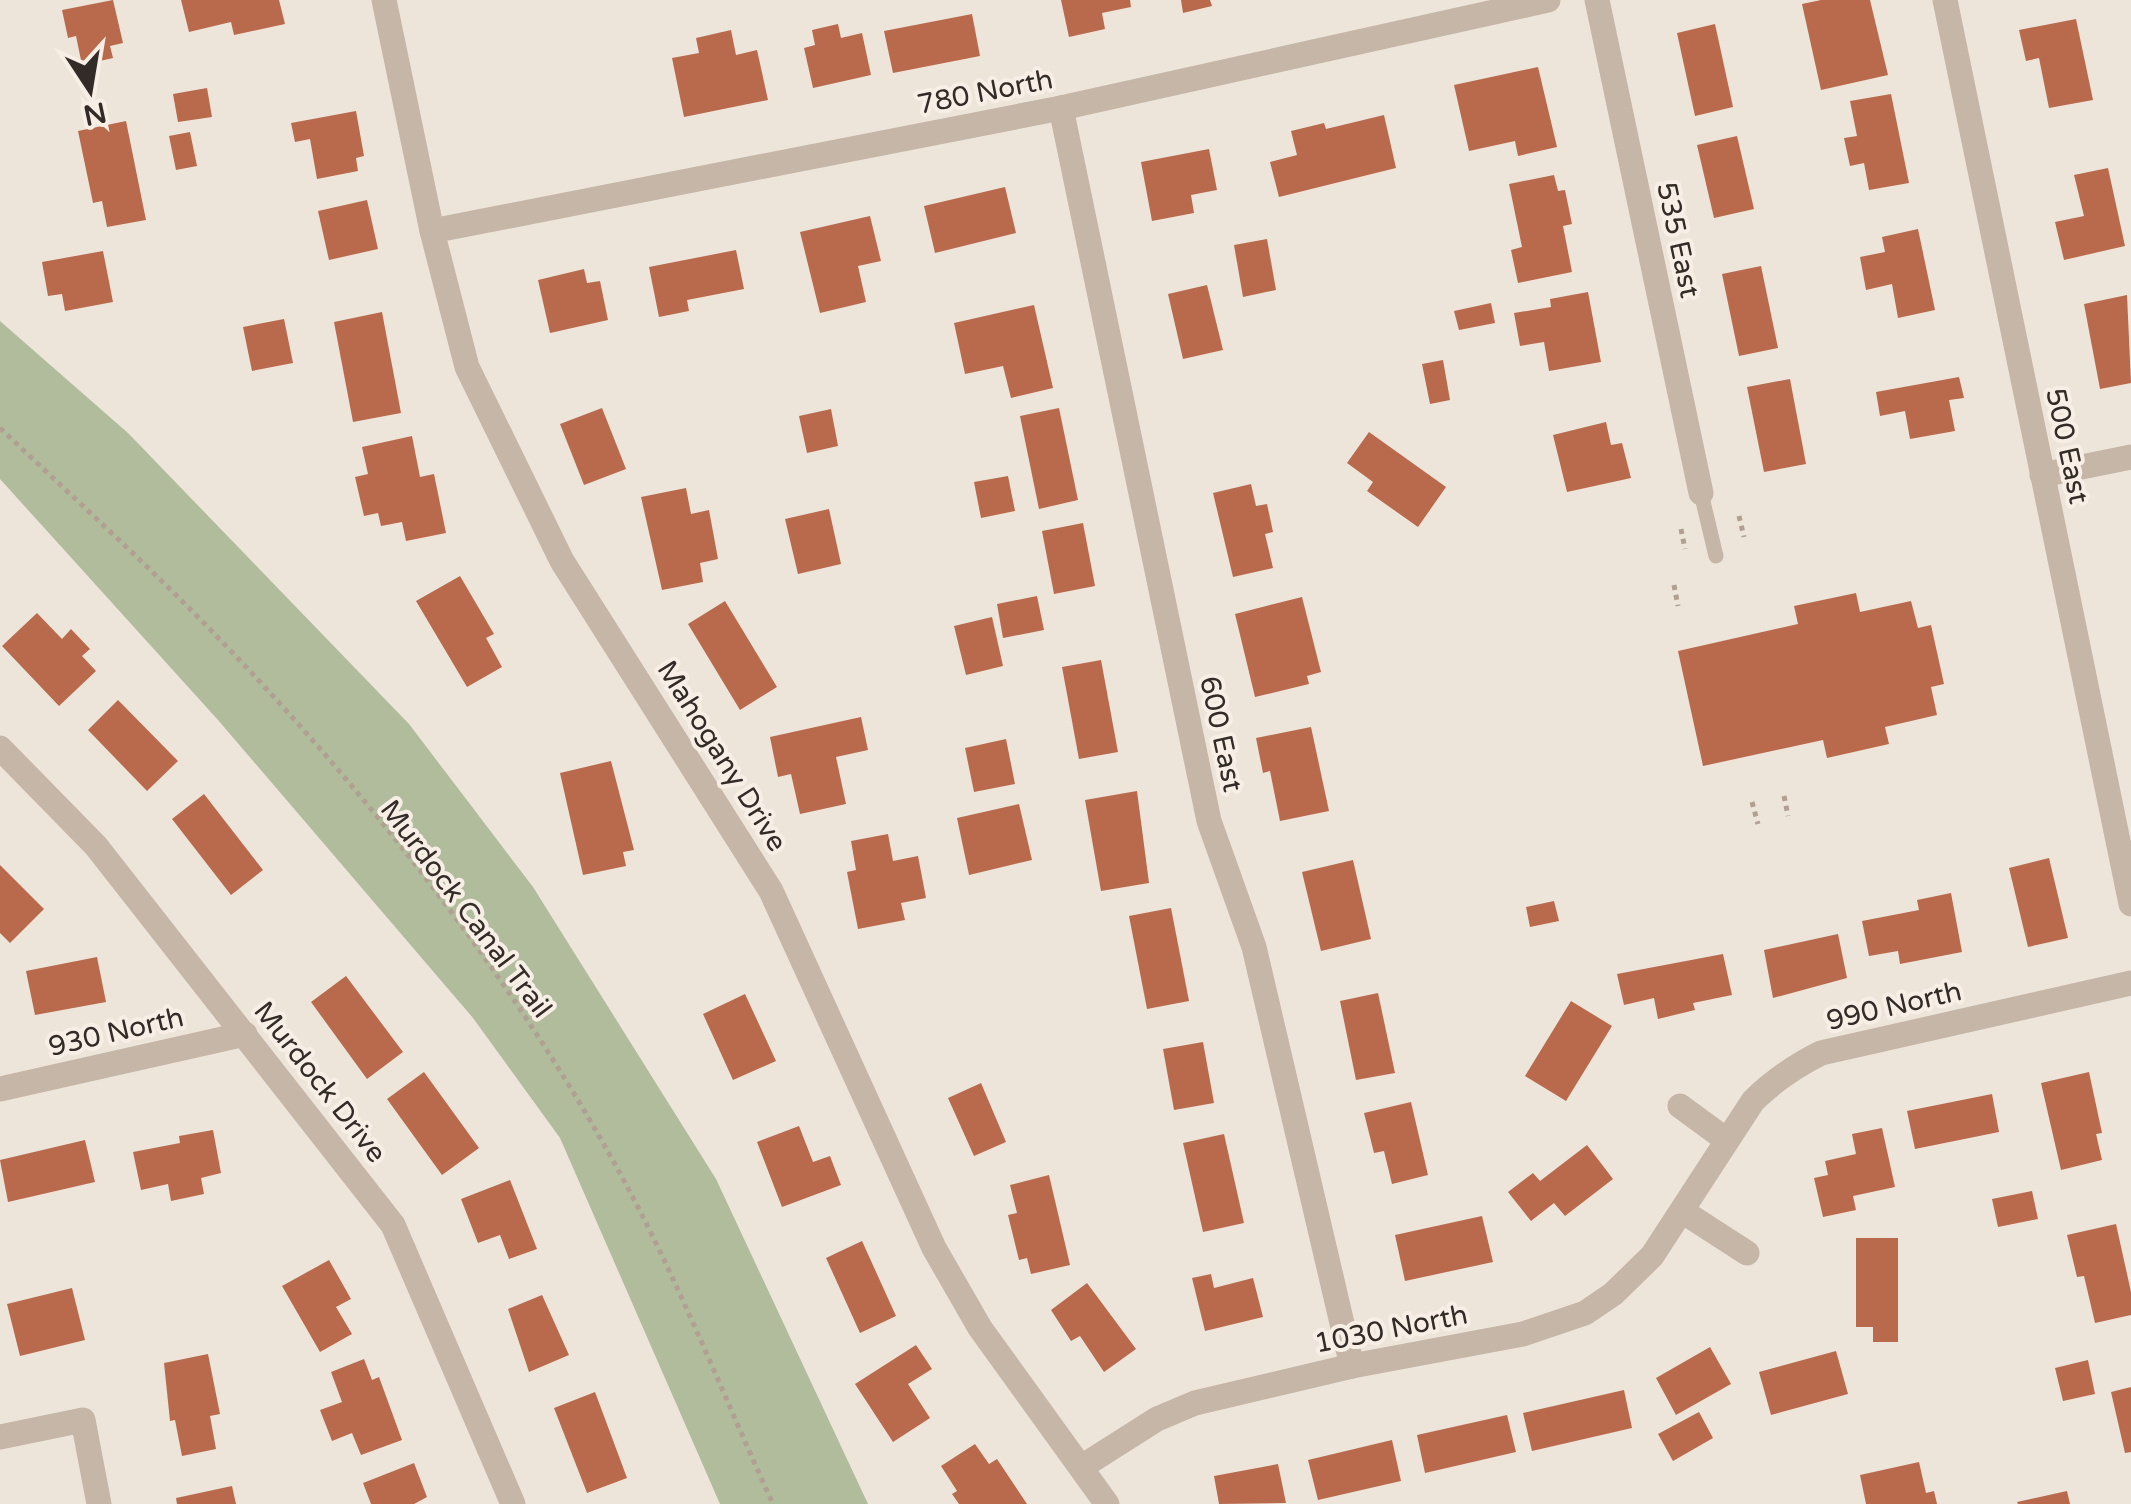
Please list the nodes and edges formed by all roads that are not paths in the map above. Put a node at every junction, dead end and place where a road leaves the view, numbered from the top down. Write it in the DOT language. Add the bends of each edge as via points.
graph roads {
  1 [pos="384,0"];
  2 [pos="1548,0"];
  3 [pos="1597,0"];
  4 [pos="1945,0"];
  5 [pos="1061,108"];
  6 [pos="432,230"];
  7 [pos="2131,458"];
  8 [pos="2042,474"];
  9 [pos="1701,493"];
  10 [pos="1716,556"];
  11 [pos="0,748"];
  12 [pos="2131,904"];
  13 [pos="2131,983"];
  14 [pos="245,1034"];
  15 [pos="0,1090"];
  16 [pos="1680,1106"];
  17 [pos="1725,1139"];
  18 [pos="1682,1211"];
  19 [pos="1748,1254"];
  20 [pos="1352,1366"];
  21 [pos="0,1437"];
  22 [pos="1083,1466"];
  23 [pos="99,1504"];
  24 [pos="513,1504"];
  25 [pos="1108,1504"];
  1 -- 6 [label="street, Mahogany Drive"];
  2 -- 5 [label="street, 780 North"];
  3 -- 9 [label="street, 535 East"];
  4 -- 8 [label="street, 500 East"];
  5 -- 6 [label="street, 780 North"];
  5 -- 20 [label="street, 600 East" via="1209,820 1254,947"];
  6 -- 22 [label="street, Mahogany Drive" via="467,367 562,561 771,891 934,1248 980,1328"];
  7 -- 8 [label="street"];
  8 -- 12 [label="street, 500 East"];
  9 -- 10 [label="lane"];
  11 -- 14 [label="street, Murdock Drive" via="96,846"];
  13 -- 17 [label="street, 990 North" via="1821,1053 1774,1080"];
  14 -- 15 [label="street, 930 North"];
  14 -- 24 [label="street, Murdock Drive" via="394,1226"];
  16 -- 17 [label="street"];
  17 -- 18 [label="street, 990 North"];
  18 -- 19 [label="street"];
  18 -- 20 [label="street, 1030 North" via="1637,1274 1585,1314 1523,1334"];
  20 -- 22 [label="street, 1030 North" via="1196,1402 1157,1418"];
  21 -- 23 [label="street" via="83,1420"];
  22 -- 25 [label="street, Mahogany Drive"];
}
